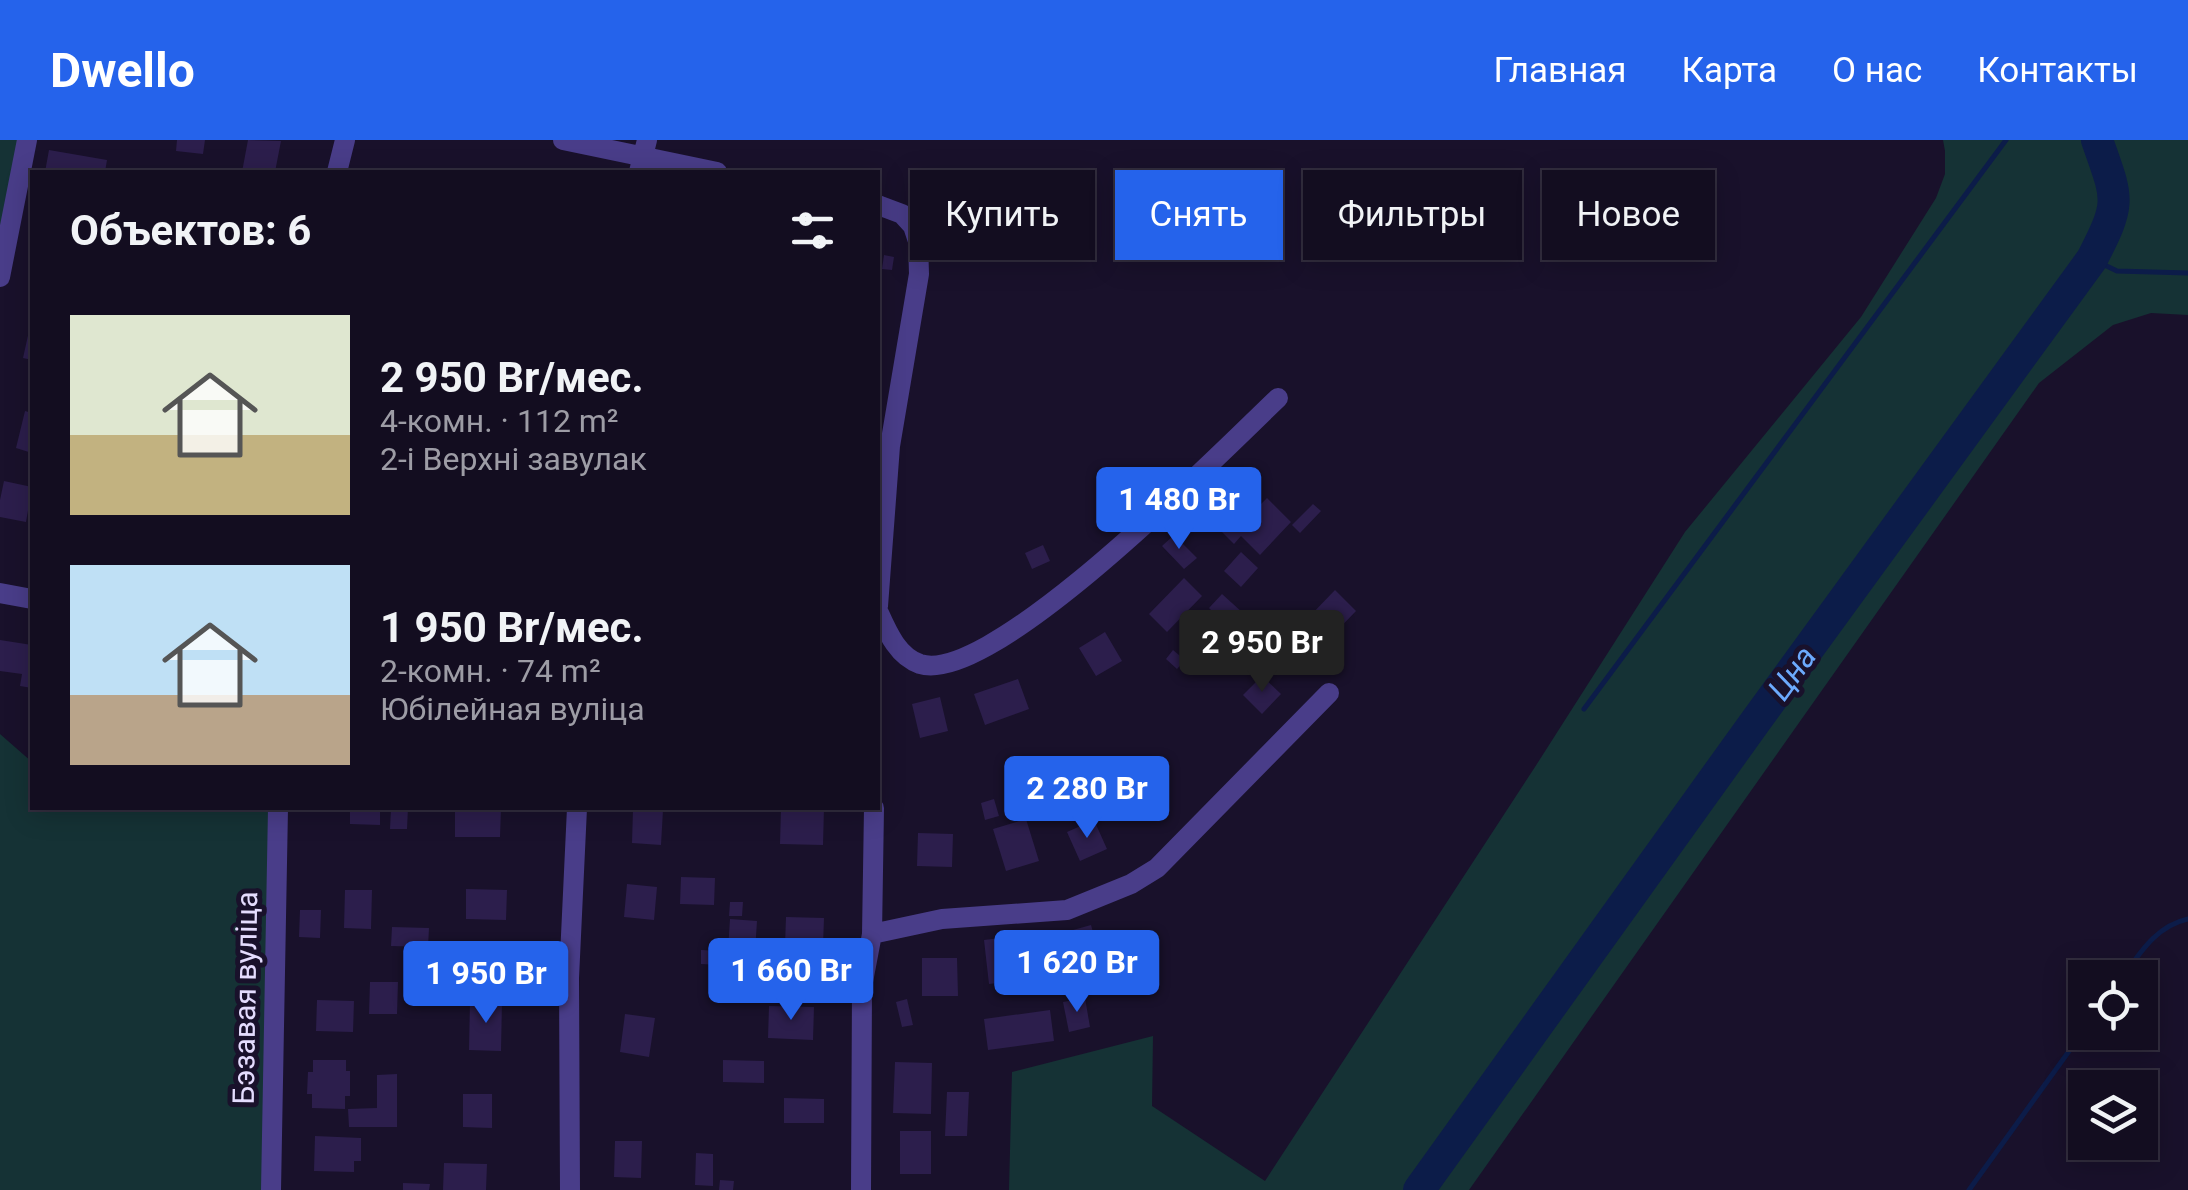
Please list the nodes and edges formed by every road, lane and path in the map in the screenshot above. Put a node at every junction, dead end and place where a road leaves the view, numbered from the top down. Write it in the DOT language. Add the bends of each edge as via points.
graph roads {
  1 [pos="27,140"];
  2 [pos="345,140"];
  3 [pos="563,140"];
  4 [pos="643,157"];
  5 [pos="338,170"];
  6 [pos="707,170"];
  7 [pos="880,206"];
  8 [pos="0,277"];
  9 [pos="1278,398"];
  10 [pos="880,582"];
  11 [pos="0,593"];
  12 [pos="30,600"];
  13 [pos="880,614"];
  14 [pos="1328,693"];
  15 [pos="278,810"];
  16 [pos="578,810"];
  17 [pos="874,810"];
  18 [pos="872,934"];
  19 [pos="272,1190"];
  20 [pos="570,1190"];
  21 [pos="861,1190"];
  1 -- 8 [label="street"];
  2 -- 5 [label="street"];
  3 -- 4 [label="street"];
  4 -- 6 [label="street"];
  7 -- 10 [label="street" via="913,226 919,274 890,446"];
  9 -- 13 [label="street" via="1116,552 973,654 920,664 891,639"];
  11 -- 12 [label="street"];
  14 -- 18 [label="street" via="1157,868 1132,884 1067,910 942,919"];
  15 -- 19 [label="street, Бэзавая вуліца"];
  16 -- 20 [label="street" via="569,978"];
  17 -- 18 [label="street"];
  18 -- 21 [label="street" via="862,987"];
}
